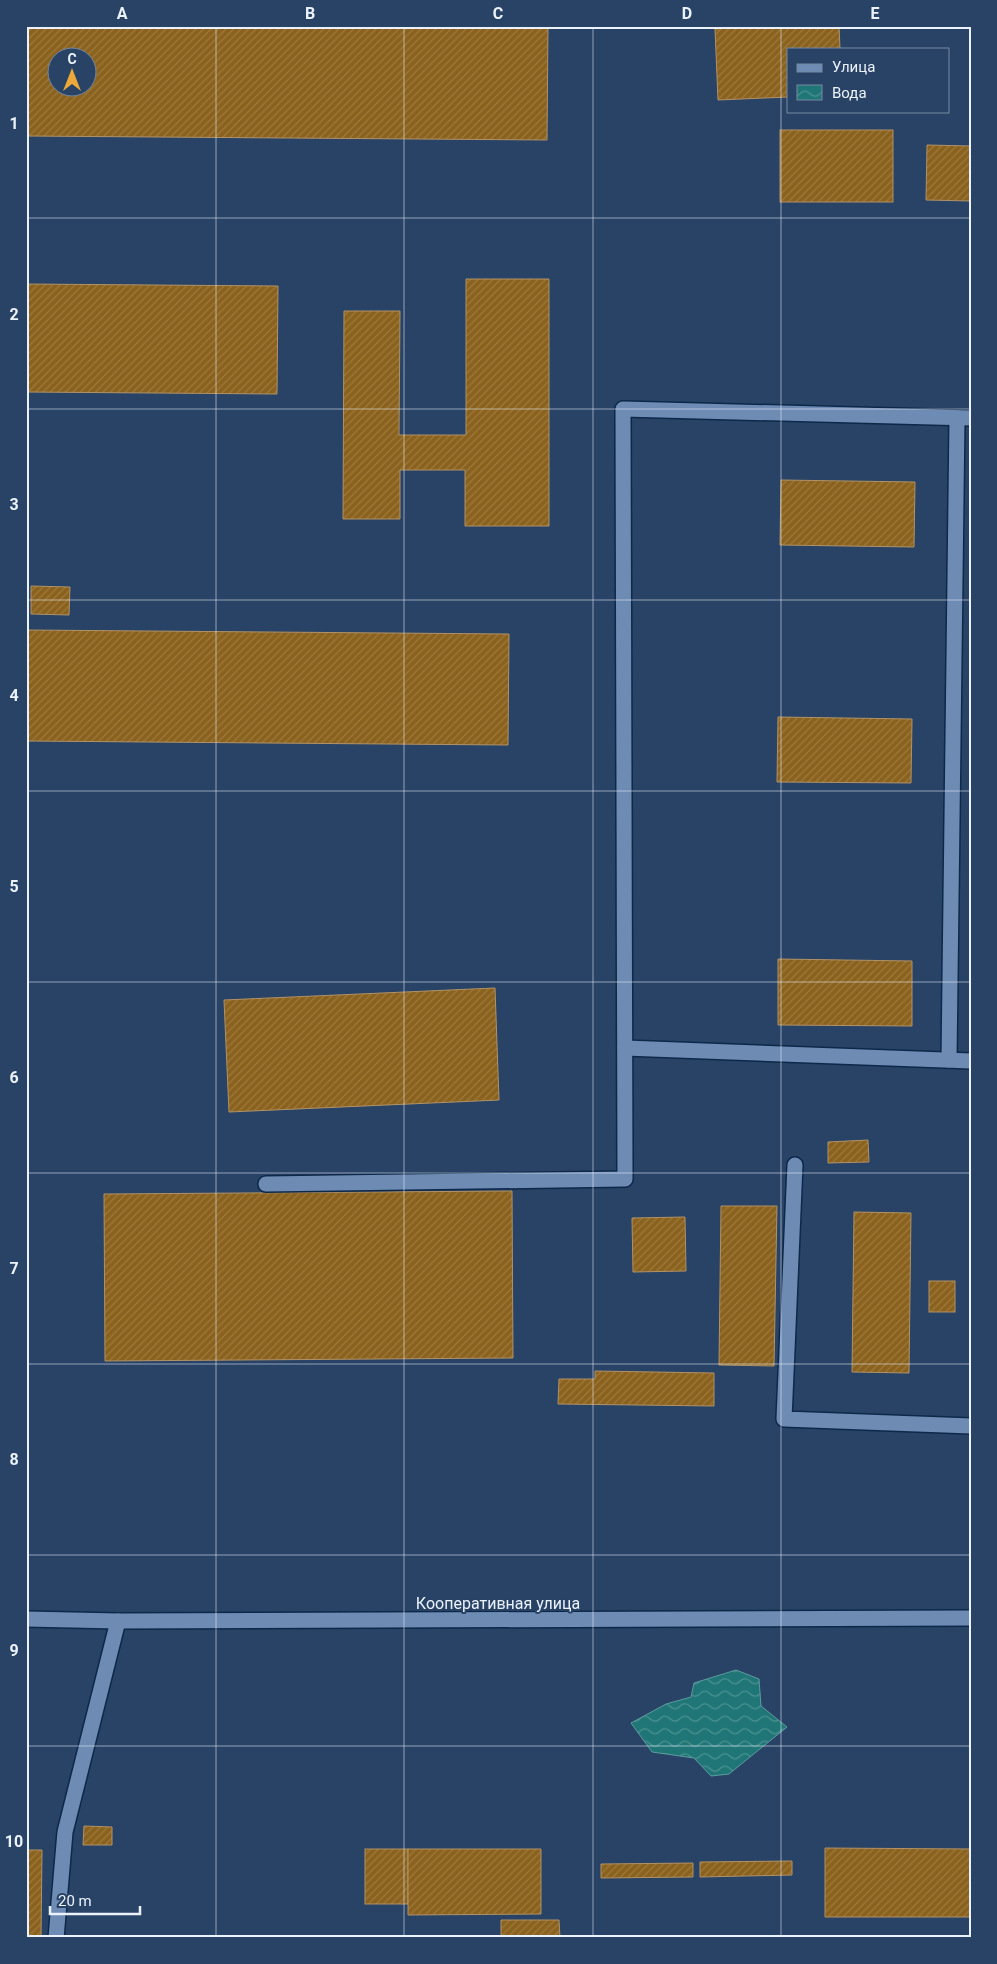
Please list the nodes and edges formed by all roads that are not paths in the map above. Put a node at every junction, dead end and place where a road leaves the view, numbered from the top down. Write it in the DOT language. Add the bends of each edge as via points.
graph roads {
  1 [pos="964,418"];
  2 [pos="625,1048"];
  3 [pos="949,1060"];
  4 [pos="971,1061"];
  5 [pos="795,1165"];
  6 [pos="266,1184"];
  7 [pos="971,1426"];
  8 [pos="971,1618"];
  9 [pos="26,1619"];
  10 [pos="118,1622"];
  11 [pos="56,1938"];
  1 -- 2 [label="street" via="623,410"];
  1 -- 3 [label="street"];
  2 -- 3 [label="street"];
  2 -- 6 [label="street" via="625,1179"];
  3 -- 4 [label="street"];
  5 -- 7 [label="street" via="784,1420"];
  8 -- 10 [label="street, Кооперативная улица"];
  9 -- 10 [label="street, Кооперативная улица"];
  10 -- 11 [label="street" via="65,1832"];
}
